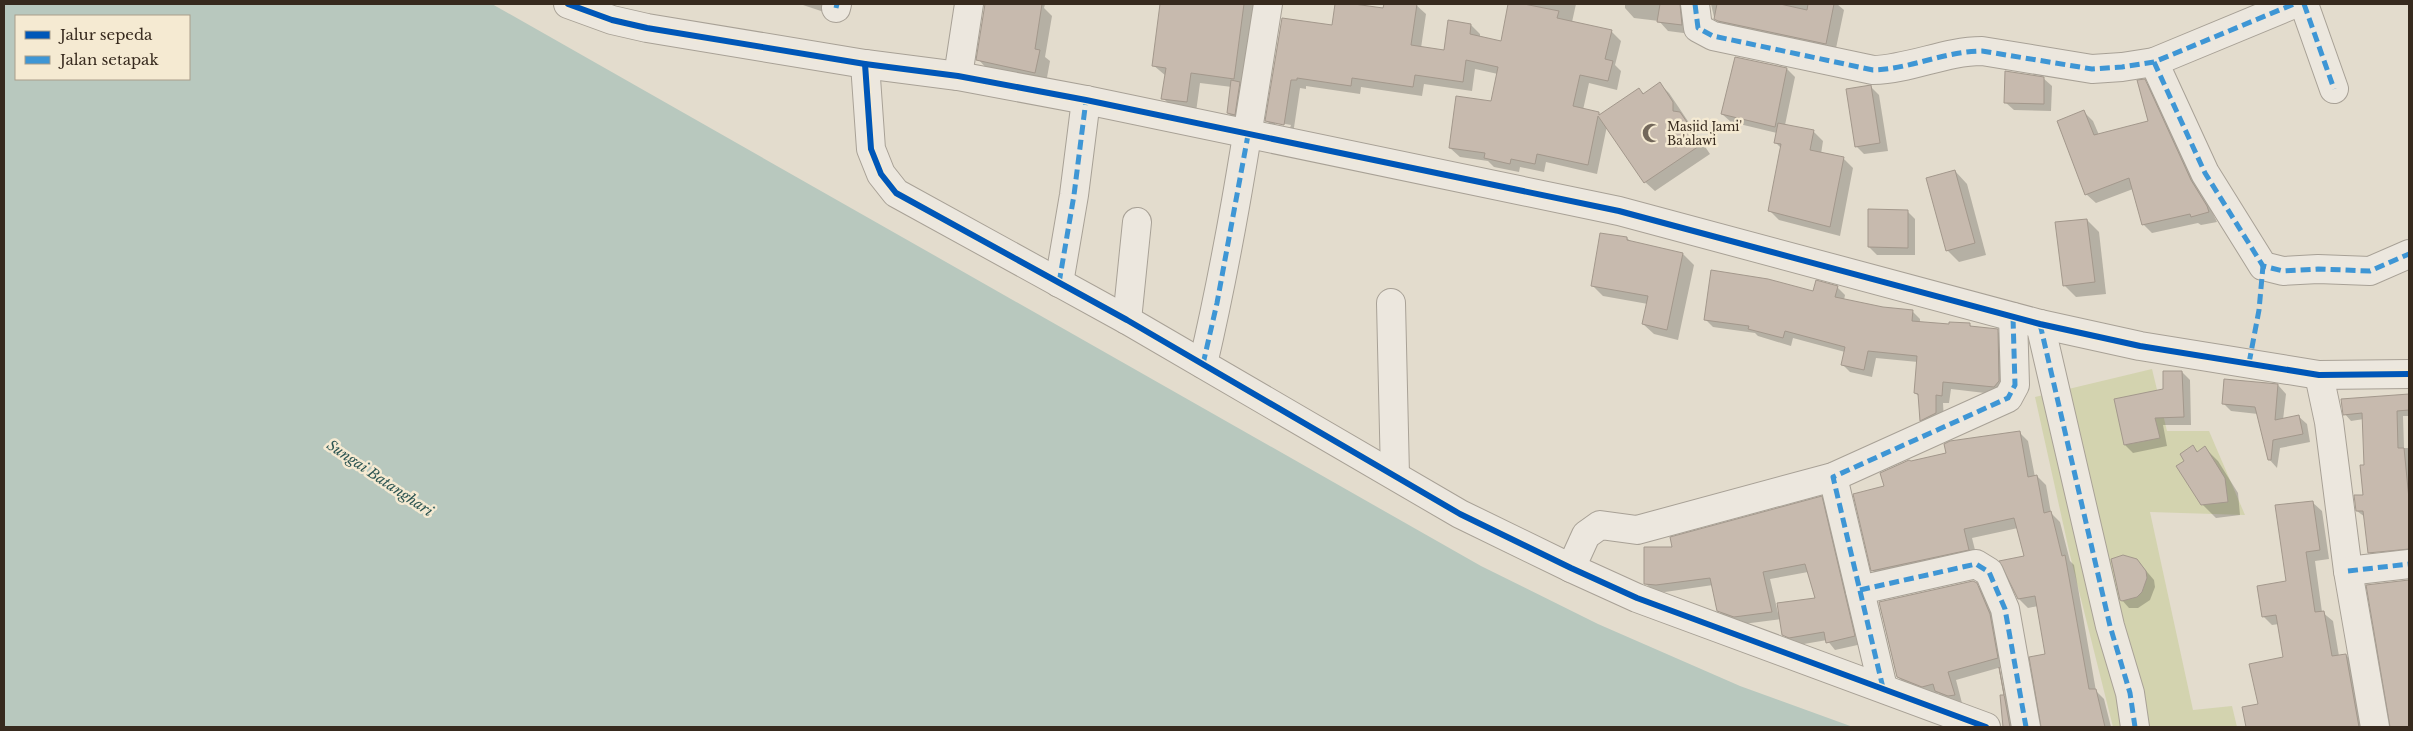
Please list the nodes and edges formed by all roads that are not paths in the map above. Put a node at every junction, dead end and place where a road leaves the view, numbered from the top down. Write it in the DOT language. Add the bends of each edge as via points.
graph roads {
  1 [pos="568,4"];
  2 [pos="969,4"];
  3 [pos="1268,4"];
  4 [pos="1695,4"];
  5 [pos="2294,4"];
  6 [pos="2304,4"];
  7 [pos="2154,62"];
  8 [pos="865,64"];
  9 [pos="958,76"];
  10 [pos="2334,89"];
  11 [pos="1086,100"];
  12 [pos="1248,135"];
  13 [pos="1137,222"];
  14 [pos="2409,254"];
  15 [pos="1059,283"];
  16 [pos="1391,303"];
  17 [pos="2014,317"];
  18 [pos="1127,320"];
  19 [pos="2040,324"];
  20 [pos="1203,364"];
  21 [pos="2409,374"];
  22 [pos="2319,375"];
  23 [pos="1395,475"];
  24 [pos="1833,478"];
  25 [pos="2409,564"];
  26 [pos="1571,568"];
  27 [pos="2348,571"];
  28 [pos="1860,590"];
  29 [pos="1883,688"];
  30 [pos="1986,727"];
  31 [pos="2026,727"];
  32 [pos="2135,727"];
  33 [pos="2375,727"];
  1 -- 8 [label="street" via="612,20 647,28"];
  2 -- 9 [label="street"];
  3 -- 12 [label="street"];
  4 -- 7 [label="street" via="1698,28 1713,36 1873,70 1892,69 1968,51 2092,69"];
  5 -- 7 [label="street"];
  6 -- 10 [label="street"];
  7 -- 14 [label="street" via="2205,173 2263,266 2283,271 2318,268 2370,271"];
  8 -- 9 [label="street"];
  8 -- 15 [label="street" via="871,149 881,174 896,193"];
  9 -- 11 [label="street"];
  11 -- 12 [label="street"];
  11 -- 15 [label="street"];
  12 -- 17 [label="street" via="1618,211"];
  12 -- 20 [label="street"];
  13 -- 18 [label="street"];
  15 -- 18 [label="street"];
  16 -- 23 [label="street"];
  17 -- 19 [label="street"];
  17 -- 24 [label="street" via="2015,385 2008,398"];
  18 -- 20 [label="street"];
  19 -- 22 [label="street" via="2140,346"];
  19 -- 32 [label="street" via="2110,626 2130,693"];
  20 -- 23 [label="street"];
  21 -- 22 [label="street"];
  22 -- 27 [label="street" via="2329,422"];
  23 -- 26 [label="street" via="1460,514"];
  24 -- 26 [label="street" via="1637,530 1600,525 1586,535"];
  24 -- 28 [label="street"];
  25 -- 27 [label="street"];
  26 -- 29 [label="street" via="1637,598"];
  27 -- 33 [label="street"];
  28 -- 29 [label="street"];
  28 -- 31 [label="street" via="1976,564 1989,572 2005,609"];
  29 -- 30 [label="street"];
}
